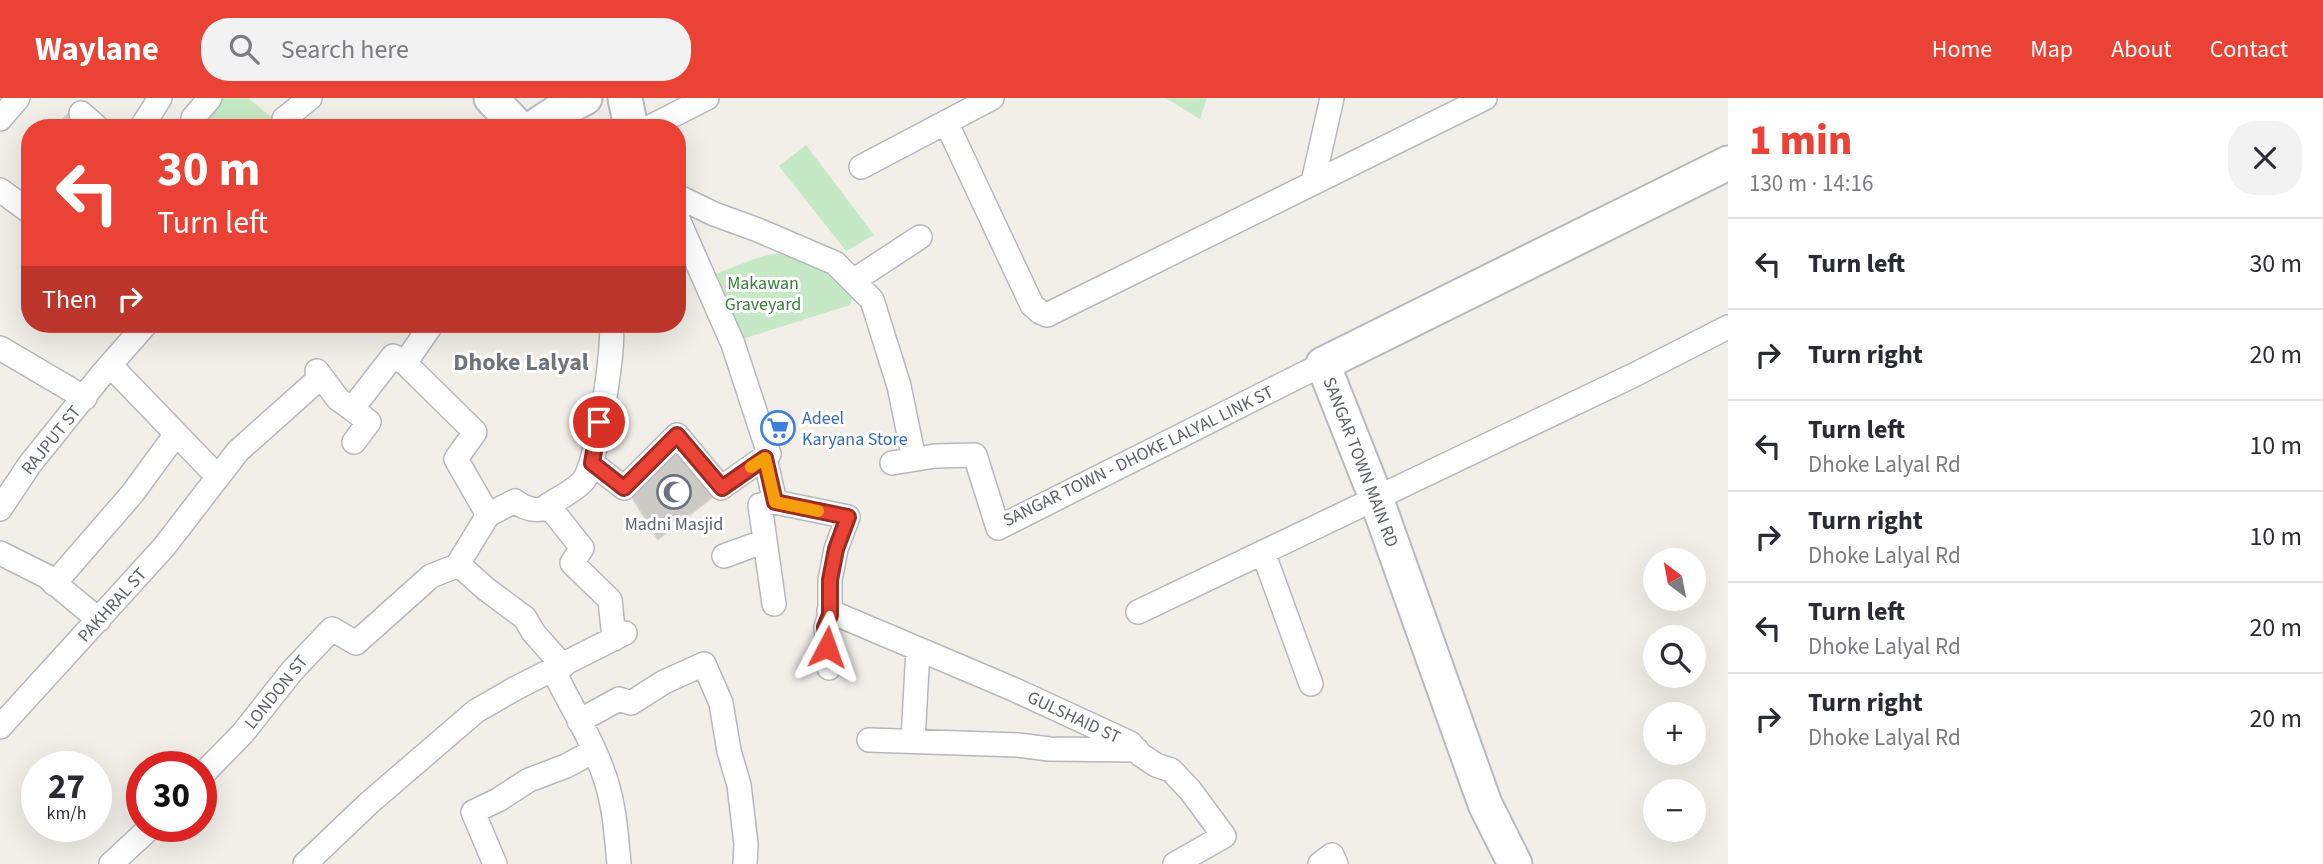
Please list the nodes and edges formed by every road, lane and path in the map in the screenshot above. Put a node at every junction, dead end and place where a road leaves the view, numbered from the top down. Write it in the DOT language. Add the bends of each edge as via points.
graph roads {
  1 [pos="18,98"];
  2 [pos="160,98"];
  3 [pos="209,98"];
  4 [pos="310,98"];
  5 [pos="491,98"];
  6 [pos="585,98"];
  7 [pos="625,98"];
  8 [pos="707,98"];
  9 [pos="992,98"];
  10 [pos="1332,98"];
  11 [pos="1485,98"];
  12 [pos="282,115"];
  13 [pos="0,119"];
  14 [pos="147,119"];
  15 [pos="192,119"];
  16 [pos="511,119"];
  17 [pos="546,119"];
  18 [pos="629,119"];
  19 [pos="666,119"];
  20 [pos="946,122"];
  21 [pos="1728,163"];
  22 [pos="861,167"];
  23 [pos="1314,182"];
  24 [pos="0,190"];
  25 [pos="686,200"];
  26 [pos="21,205"];
  27 [pos="920,237"];
  28 [pos="686,238"];
  29 [pos="853,281"];
  30 [pos="1728,327"];
  31 [pos="138,333"];
  32 [pos="426,333"];
  33 [pos="613,333"];
  34 [pos="0,348"];
  35 [pos="405,363"];
  36 [pos="1323,364"];
  37 [pos="107,369"];
  38 [pos="85,398"];
  39 [pos="352,409"];
  40 [pos="176,434"];
  41 [pos="354,442"];
  42 [pos="765,458"];
  43 [pos="592,463"];
  44 [pos="217,476"];
  45 [pos="4,495"];
  46 [pos="1376,498"];
  47 [pos="775,502"];
  48 [pos="550,508"];
  49 [pos="488,515"];
  50 [pos="765,541"];
  51 [pos="1263,552"];
  52 [pos="0,553"];
  53 [pos="724,556"];
  54 [pos="459,565"];
  55 [pos="54,584"];
  56 [pos="774,604"];
  57 [pos="829,611"];
  58 [pos="1138,612"];
  59 [pos="99,620"];
  60 [pos="918,649"];
  61 [pos="563,666"];
  62 [pos="829,668"];
  63 [pos="1311,684"];
  64 [pos="579,721"];
  65 [pos="0,727"];
  66 [pos="869,740"];
  67 [pos="913,740"];
  68 [pos="1137,750"];
  69 [pos="594,751"];
  70 [pos="217,760"];
  71 [pos="135,842"];
  72 [pos="111,864"];
  73 [pos="305,864"];
  74 [pos="495,864"];
  75 [pos="619,864"];
  76 [pos="745,864"];
  77 [pos="1175,864"];
  78 [pos="1320,864"];
  79 [pos="1336,864"];
  80 [pos="1514,864"];
  1 -- 13 [label="street"];
  2 -- 14 [label="street"];
  3 -- 15 [label="street"];
  4 -- 12 [label="street"];
  5 -- 16 [label="street"];
  6 -- 17 [label="street"];
  7 -- 18 [label="street"];
  8 -- 19 [label="street"];
  9 -- 20 [label="street"];
  10 -- 23 [label="street"];
  11 -- 23 [label="street"];
  20 -- 22 [label="street"];
  20 -- 23 [label="street" via="1032,305 1047,315"];
  21 -- 36 [label="street, SANGAR TOWN MAIN RD"];
  24 -- 26 [label="street"];
  25 -- 29 [label="street" via="835,263"];
  27 -- 29 [label="street"];
  28 -- 42 [label="street" via="737,357 769,454"];
  29 -- 36 [label="street, SANGAR TOWN - DHOKE LALYAL LINK ST" via="872,300 899,386 903,461 975,455 998,527"];
  30 -- 46 [label="street"];
  31 -- 37 [label="street, RAJPUT ST"];
  32 -- 35 [label="street"];
  33 -- 43 [label="street"];
  34 -- 38 [label="street"];
  35 -- 39 [label="street" via="393,355"];
  35 -- 49 [label="street" via="475,432 456,459"];
  36 -- 46 [label="street, SANGAR TOWN MAIN RD"];
  37 -- 38 [label="street, RAJPUT ST"];
  37 -- 40 [label="street"];
  38 -- 45 [label="street, RAJPUT ST"];
  39 -- 41 [label="street" via="369,422"];
  39 -- 44 [label="street, PAKHRAL ST" via="319,374"];
  40 -- 44 [label="street"];
  40 -- 55 [label="street" via="132,494"];
  42 -- 43 [label="street" via="722,488 677,435 624,488"];
  42 -- 47 [label="street"];
  43 -- 48 [label="street" via="583,481 548,505"];
  44 -- 59 [label="street, PAKHRAL ST" via="194,510"];
  46 -- 51 [label="street"];
  46 -- 80 [label="street, SANGAR TOWN MAIN RD" via="1485,804"];
  47 -- 50 [label="street" via="760,505"];
  47 -- 57 [label="street" via="848,517 836,549"];
  48 -- 49 [label="street" via="524,509 515,501"];
  48 -- 61 [label="street" via="582,548 572,563 610,600 620,636"];
  49 -- 54 [label="street"];
  50 -- 53 [label="street"];
  50 -- 56 [label="street"];
  51 -- 58 [label="street"];
  51 -- 63 [label="street"];
  52 -- 55 [label="street"];
  54 -- 61 [label="street" via="525,618"];
  54 -- 70 [label="street, LONDON ST" via="431,576 356,643 332,629"];
  55 -- 59 [label="street"];
  57 -- 60 [label="street, GULSHAID ST"];
  57 -- 62 [label="street" via="825,627"];
  59 -- 65 [label="street, PAKHRAL ST"];
  60 -- 67 [label="street"];
  60 -- 68 [label="street, GULSHAID ST"];
  61 -- 64 [label="street" via="554,672"];
  61 -- 73 [label="street" via="476,711"];
  64 -- 69 [label="street"];
  64 -- 76 [label="street" via="619,699 631,702 704,664 721,704 740,785"];
  66 -- 67 [label="street"];
  67 -- 68 [label="street"];
  68 -- 77 [label="street, GULSHAID ST" via="1171,770 1224,836"];
  69 -- 74 [label="street" via="473,812"];
  69 -- 75 [label="street" via="612,804"];
  71 -- 72 [label="street"];
  78 -- 79 [label="street" via="1332,855"];
}
